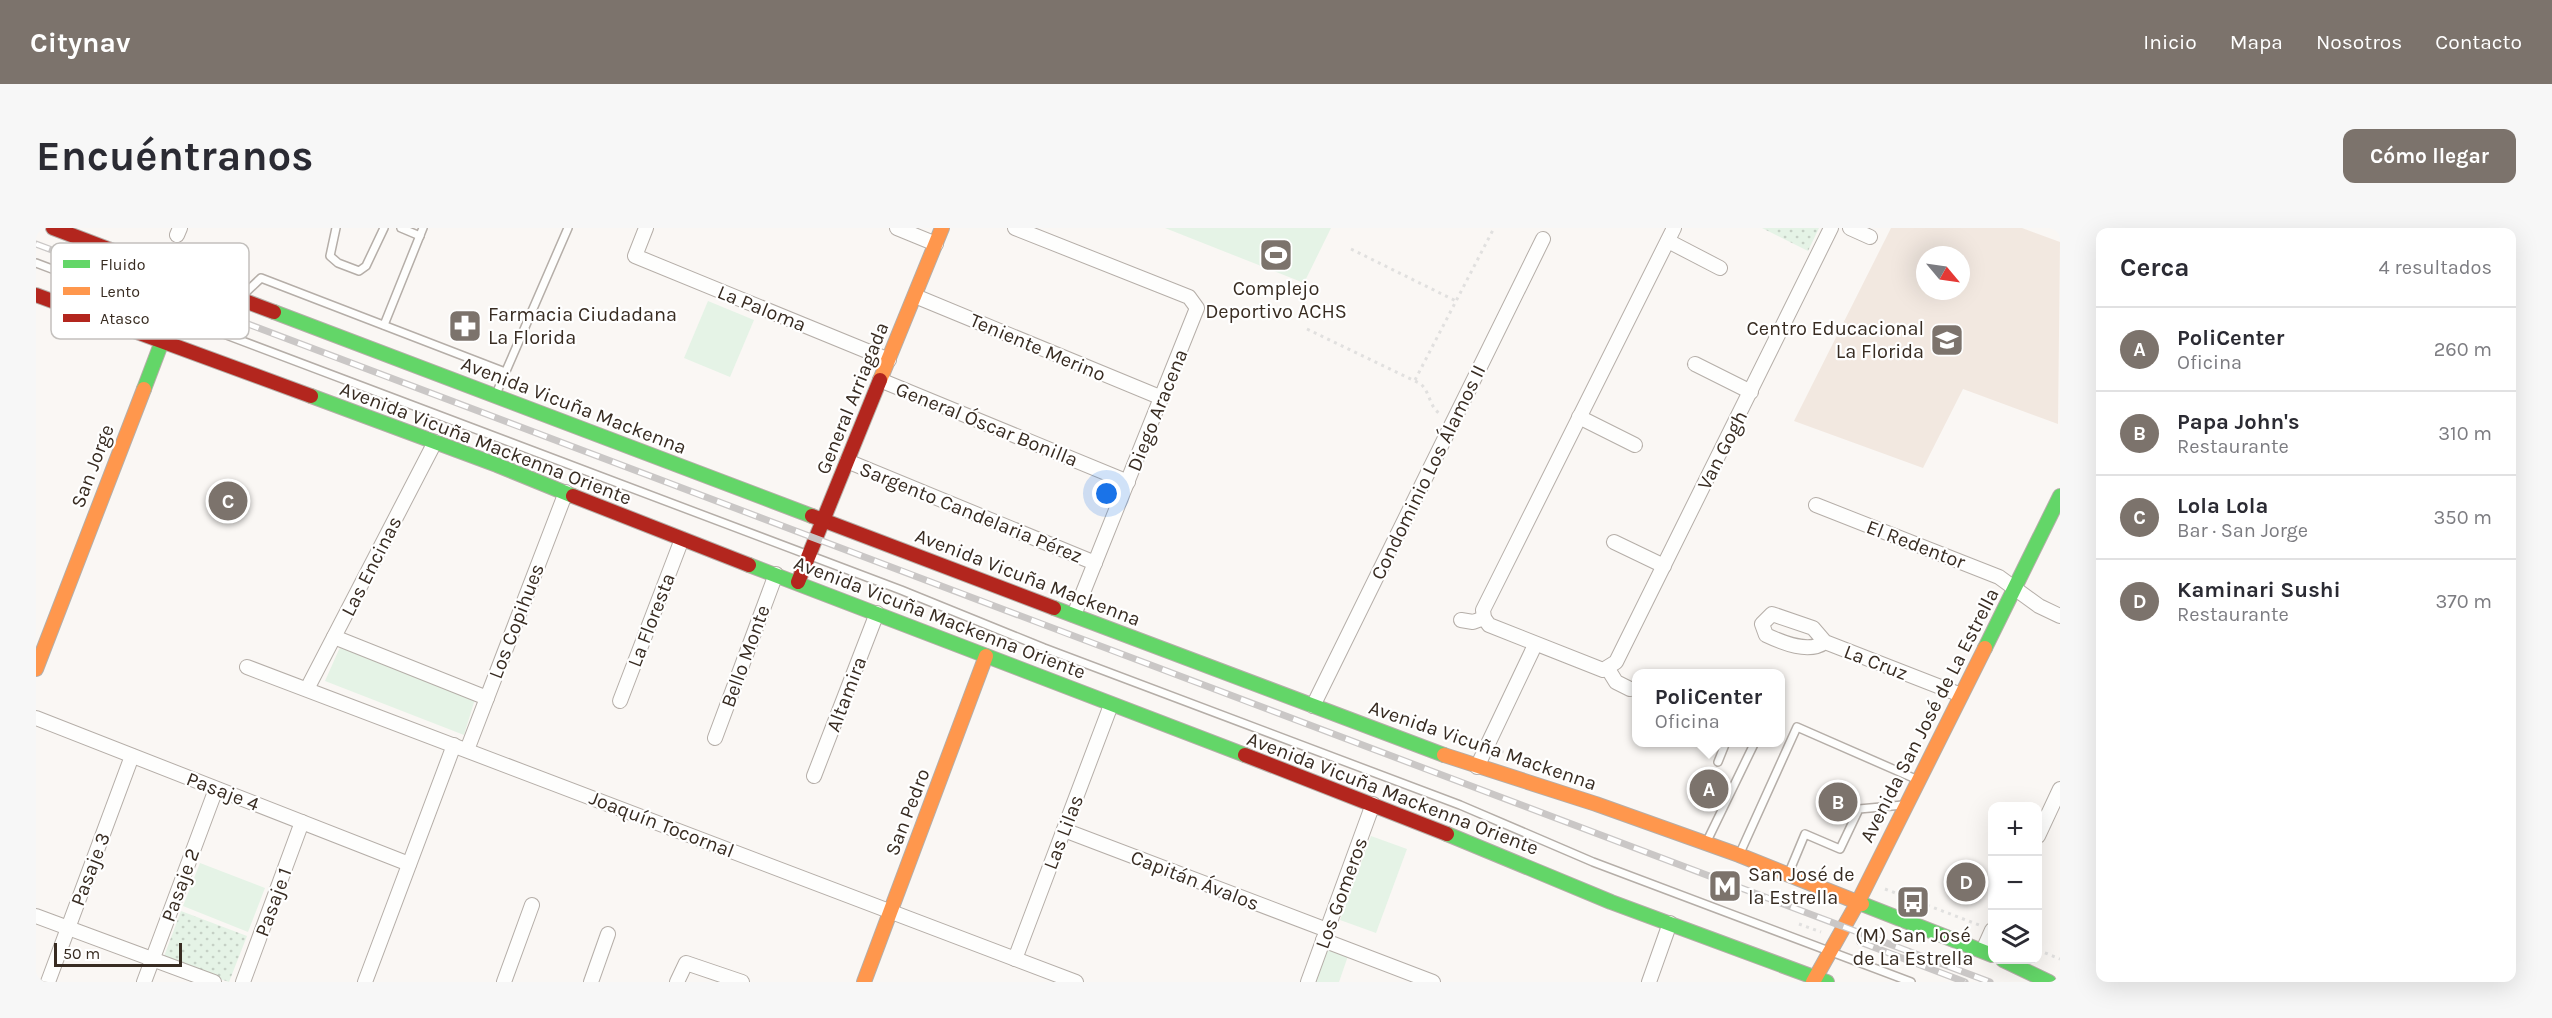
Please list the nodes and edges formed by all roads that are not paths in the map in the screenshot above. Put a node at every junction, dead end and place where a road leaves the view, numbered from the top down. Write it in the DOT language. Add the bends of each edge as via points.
graph roads {
  1 [pos="53,228"];
  2 [pos="336,228"];
  3 [pos="384,228"];
  4 [pos="401,228"];
  5 [pos="568,228"];
  6 [pos="646,228"];
  7 [pos="897,228"];
  8 [pos="942,228"];
  9 [pos="1015,228"];
  10 [pos="1674,228"];
  11 [pos="1831,228"];
  12 [pos="1850,228"];
  13 [pos="422,232"];
  14 [pos="1870,237"];
  15 [pos="1543,239"];
  16 [pos="1668,241"];
  17 [pos="93,243"];
  18 [pos="936,244"];
  19 [pos="36,262"];
  20 [pos="51,268"];
  21 [pos="1720,268"];
  22 [pos="249,289"];
  23 [pos="36,295"];
  24 [pos="915,296"];
  25 [pos="51,300"];
  26 [pos="249,302"];
  27 [pos="384,325"];
  28 [pos="243,339"];
  29 [pos="161,340"];
  30 [pos="889,360"];
  31 [pos="1695,364"];
  32 [pos="505,372"];
  33 [pos="880,380"];
  34 [pos="1751,392"];
  35 [pos="495,396"];
  36 [pos="1162,398"];
  37 [pos="1579,417"];
  38 [pos="435,442"];
  39 [pos="1635,444"];
  40 [pos="847,461"];
  41 [pos="1128,482"];
  42 [pos="566,492"];
  43 [pos="2060,496"];
  44 [pos="1816,505"];
  45 [pos="823,519"];
  46 [pos="682,539"];
  47 [pos="1614,542"];
  48 [pos="809,555"];
  49 [pos="1095,562"];
  50 [pos="1664,566"];
  51 [pos="776,574"];
  52 [pos="798,582"];
  53 [pos="2014,588"];
  54 [pos="877,612"];
  55 [pos="1074,615"];
  56 [pos="2060,616"];
  57 [pos="1484,618"];
  58 [pos="1461,620"];
  59 [pos="42,637"];
  60 [pos="334,637"];
  61 [pos="1826,642"];
  62 [pos="1535,645"];
  63 [pos="986,656"];
  64 [pos="248,667"];
  65 [pos="36,669"];
  66 [pos="1608,669"];
  67 [pos="1629,689"];
  68 [pos="307,690"];
  69 [pos="1961,695"];
  70 [pos="487,698"];
  71 [pos="620,701"];
  72 [pos="1111,705"];
  73 [pos="1313,706"];
  74 [pos="36,718"];
  75 [pos="715,738"];
  76 [pos="1724,747"];
  77 [pos="1753,747"];
  78 [pos="461,748"];
  79 [pos="132,756"];
  80 [pos="1718,762"];
  81 [pos="1477,767"];
  82 [pos="814,776"];
  83 [pos="1919,780"];
  84 [pos="216,789"];
  85 [pos="2060,789"];
  86 [pos="1373,804"];
  87 [pos="1906,804"];
  88 [pos="302,822"];
  89 [pos="2042,826"];
  90 [pos="1064,830"];
  91 [pos="1706,844"];
  92 [pos="1739,855"];
  93 [pos="409,864"];
  94 [pos="1788,875"];
  95 [pos="1858,902"];
  96 [pos="532,905"];
  97 [pos="891,911"];
  98 [pos="36,916"];
  99 [pos="1670,923"];
  100 [pos="68,928"];
  101 [pos="608,934"];
  102 [pos="1325,935"];
  103 [pos="1829,952"];
  104 [pos="1988,953"];
  105 [pos="153,959"];
  106 [pos="1016,959"];
  107 [pos="2011,964"];
  108 [pos="1818,981"];
  109 [pos="48,982"];
  110 [pos="144,982"];
  111 [pos="214,982"];
  112 [pos="243,982"];
  113 [pos="365,982"];
  114 [pos="504,982"];
  115 [pos="591,982"];
  116 [pos="677,982"];
  117 [pos="742,982"];
  118 [pos="864,982"];
  119 [pos="1076,982"];
  120 [pos="1308,982"];
  121 [pos="1433,982"];
  122 [pos="1649,982"];
  123 [pos="1911,982"];
  124 [pos="2049,982"];
  1 -- 17 [label="main road, Avenida Vicuña Mackenna"];
  2 -- 3 [label="lane" via="330,256 359,271 366,266"];
  4 -- 13 [label="lane"];
  5 -- 32 [label="lane"];
  6 -- 30 [label="street, La Paloma" via="634,256"];
  7 -- 18 [label="street"];
  8 -- 18 [label="main road, General Arriagada"];
  9 -- 36 [label="street, Diego Aracena" via="1189,297 1196,304 1196,313"];
  10 -- 16 [label="street"];
  11 -- 34 [label="street, Van Gogh"];
  12 -- 14 [label="street"];
  13 -- 27 [label="lane"];
  15 -- 73 [label="street, Condominio Los Álamos II"];
  16 -- 21 [label="street"];
  16 -- 37 [label="street"];
  18 -- 24 [label="main road, General Arriagada"];
  19 -- 20 [label="lane"];
  22 -- 27 [label="lane" via="261,278"];
  23 -- 25 [label="main road, Avenida Vicuña Mackenna Oriente"];
  24 -- 30 [label="main road, General Arriagada"];
  24 -- 36 [label="street, Teniente Merino"];
  26 -- 35 [label="main road, Avenida Vicuña Mackenna"];
  27 -- 32 [label="lane"];
  28 -- 48 [label="lane"];
  29 -- 38 [label="main road, Avenida Vicuña Mackenna Oriente"];
  29 -- 59 [label="main road, San Jorge"];
  30 -- 33 [label="main road, General Arriagada"];
  31 -- 34 [label="street"];
  32 -- 35 [label="lane"];
  33 -- 40 [label="main road, General Arriagada"];
  33 -- 41 [label="street, General Óscar Bonilla"];
  34 -- 50 [label="street, Van Gogh"];
  35 -- 45 [label="main road, Avenida Vicuña Mackenna"];
  36 -- 41 [label="street, Diego Aracena"];
  37 -- 39 [label="street"];
  37 -- 57 [label="street" via="1484,607"];
  38 -- 42 [label="main road, Avenida Vicuña Mackenna Oriente"];
  38 -- 60 [label="street, Las Encinas"];
  40 -- 45 [label="main road, General Arriagada"];
  40 -- 49 [label="street, Sargento Candelaria Pérez"];
  41 -- 49 [label="street, Diego Aracena"];
  42 -- 46 [label="main road, Avenida Vicuña Mackenna Oriente"];
  42 -- 70 [label="street, Los Copihues"];
  43 -- 53 [label="main road, Avenida San José de La Estrella"];
  44 -- 53 [label="street, El Redentor" via="1999,577"];
  45 -- 48 [label="main road, General Arriagada"];
  45 -- 55 [label="main road, Avenida Vicuña Mackenna"];
  46 -- 51 [label="main road, Avenida Vicuña Mackenna Oriente"];
  46 -- 71 [label="street, La Floresta"];
  47 -- 50 [label="street"];
  48 -- 52 [label="main road, General Arriagada"];
  48 -- 103 [label="lane" via="1460,805 1593,862"];
  49 -- 55 [label="street, Diego Aracena"];
  50 -- 66 [label="street, Van Gogh" via="1616,662"];
  51 -- 52 [label="main road, Avenida Vicuña Mackenna Oriente"];
  51 -- 75 [label="street, Bello Monte"];
  52 -- 54 [label="main road, Avenida Vicuña Mackenna Oriente"];
  53 -- 56 [label="street, El Redentor"];
  53 -- 69 [label="main road, Avenida San José de La Estrella"];
  54 -- 63 [label="main road, Avenida Vicuña Mackenna Oriente"];
  54 -- 82 [label="street, Altamira"];
  55 -- 73 [label="main road, Avenida Vicuña Mackenna"];
  57 -- 58 [label="street" via="1473,622"];
  57 -- 62 [label="street" via="1489,625"];
  59 -- 65 [label="main road, San Jorge"];
  60 -- 68 [label="street, Las Encinas"];
  60 -- 70 [label="street"];
  61 -- 69 [label="street, La Cruz"];
  62 -- 66 [label="street" via="1597,669"];
  62 -- 81 [label="street"];
  63 -- 72 [label="main road, Avenida Vicuña Mackenna Oriente"];
  63 -- 97 [label="main road, San Pedro"];
  64 -- 68 [label="street, Joaquín Tocornal"];
  66 -- 67 [label="street" via="1616,682"];
  68 -- 78 [label="street, Joaquín Tocornal"];
  69 -- 83 [label="main road, Avenida San José de La Estrella"];
  70 -- 78 [label="street, Los Copihues"];
  72 -- 86 [label="main road, Avenida Vicuña Mackenna Oriente"];
  72 -- 90 [label="street, Las Lilas"];
  73 -- 81 [label="main road, Avenida Vicuña Mackenna"];
  74 -- 79 [label="street, Pasaje 4"];
  76 -- 80 [label="lane"];
  77 -- 91 [label="lane"];
  78 -- 93 [label="street, Los Copihues"];
  78 -- 97 [label="street, Joaquín Tocornal"];
  79 -- 84 [label="street, Pasaje 4"];
  79 -- 100 [label="street, Pasaje 3"];
  81 -- 91 [label="main road, Avenida Vicuña Mackenna"];
  83 -- 87 [label="main road, Avenida San José de La Estrella"];
  83 -- 92 [label="lane" via="1797,727"];
  84 -- 88 [label="street, Pasaje 4"];
  84 -- 105 [label="street, Pasaje 2"];
  85 -- 89 [label="street"];
  86 -- 99 [label="main road, Avenida Vicuña Mackenna Oriente"];
  86 -- 102 [label="street, Los Gomeros"];
  87 -- 94 [label="lane" via="1859,809 1840,849 1805,834"];
  87 -- 95 [label="main road, Avenida San José de La Estrella"];
  88 -- 93 [label="street, Pasaje 4"];
  88 -- 112 [label="street, Pasaje 1"];
  90 -- 102 [label="street, Capitán Ávalos"];
  90 -- 106 [label="street, Las Lilas"];
  91 -- 92 [label="main road, Avenida Vicuña Mackenna"];
  92 -- 94 [label="main road, Avenida Vicuña Mackenna"];
  93 -- 113 [label="street, Los Copihues"];
  94 -- 95 [label="main road, Avenida Vicuña Mackenna"];
  95 -- 103 [label="main road, Avenida San José de La Estrella"];
  95 -- 104 [label="main road, Avenida Vicuña Mackenna"];
  96 -- 114 [label="street"];
  97 -- 106 [label="street, Joaquín Tocornal"];
  97 -- 118 [label="main road, San Pedro"];
  98 -- 100 [label="street"];
  99 -- 108 [label="main road, Avenida Vicuña Mackenna Oriente"];
  99 -- 122 [label="street"];
  100 -- 105 [label="street"];
  100 -- 109 [label="street, Pasaje 3"];
  101 -- 115 [label="street"];
  102 -- 120 [label="street, Los Gomeros"];
  102 -- 121 [label="street, Capitán Ávalos"];
  103 -- 108 [label="main road, Avenida San José de La Estrella"];
  103 -- 123 [label="lane"];
  105 -- 110 [label="street, Pasaje 2"];
  105 -- 111 [label="street"];
  106 -- 119 [label="street, Joaquín Tocornal"];
  107 -- 124 [label="main road"];
  116 -- 117 [label="street" via="684,964"];
}
